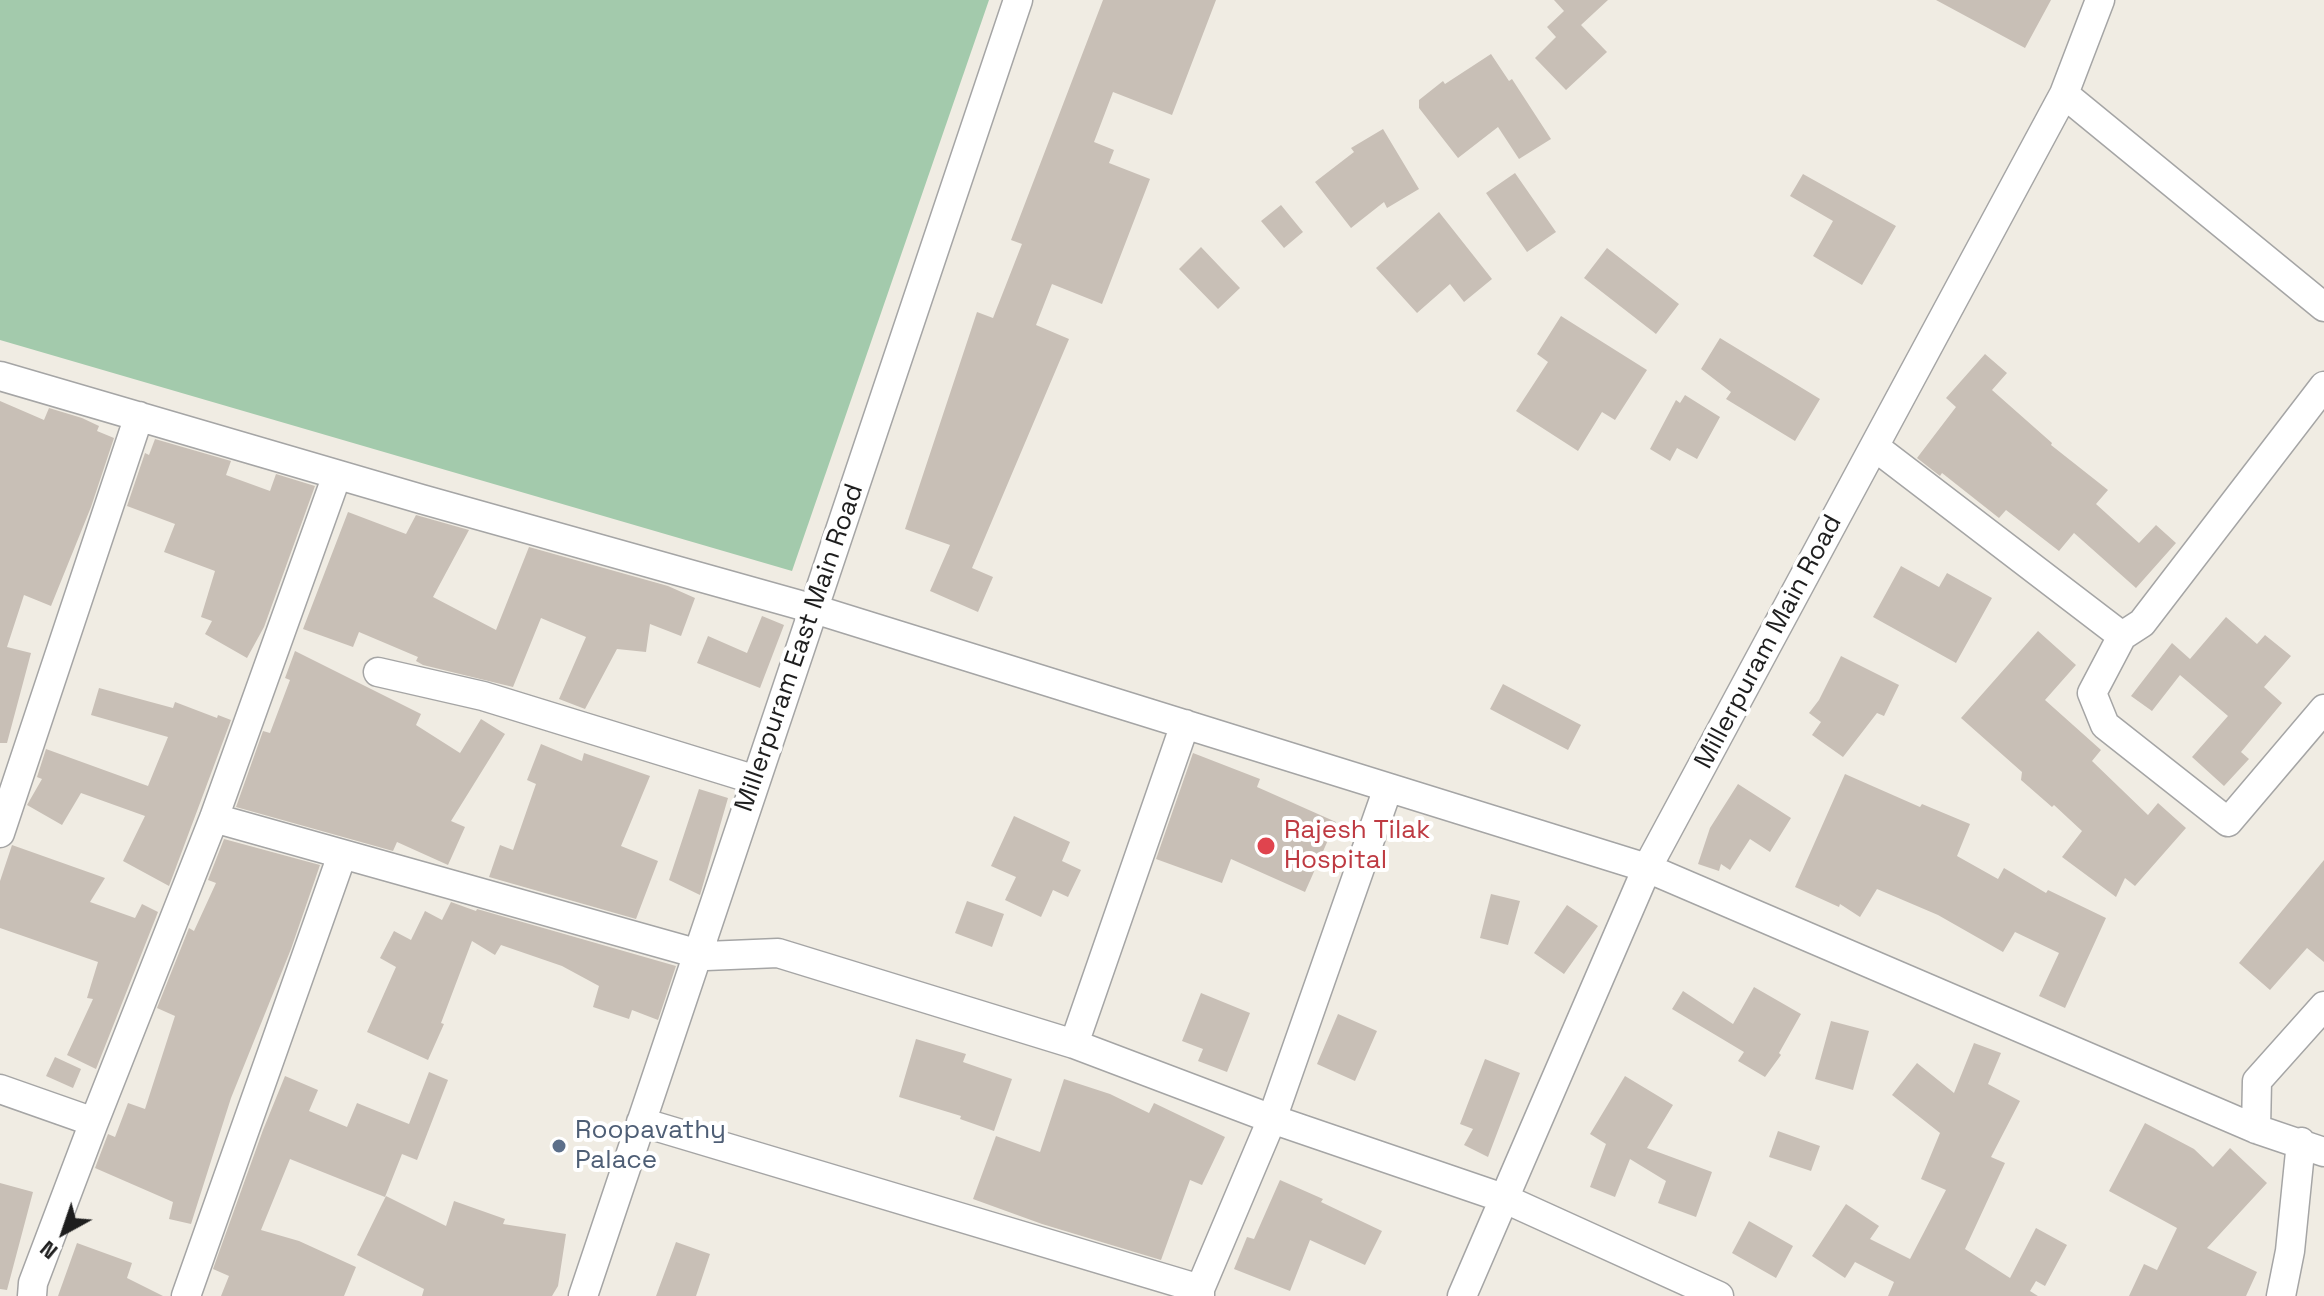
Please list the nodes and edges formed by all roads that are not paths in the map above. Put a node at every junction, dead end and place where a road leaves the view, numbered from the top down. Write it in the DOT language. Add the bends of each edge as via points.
graph roads {
  1 [pos="1018,0"];
  2 [pos="2100,0"];
  3 [pos="2064,94"];
  4 [pos="2324,307"];
  5 [pos="0,376"];
  6 [pos="2324,386"];
  7 [pos="139,416"];
  8 [pos="1875,447"];
  9 [pos="337,475"];
  10 [pos="814,609"];
  11 [pos="2122,636"];
  12 [pos="378,672"];
  13 [pos="2324,709"];
  14 [pos="1185,724"];
  15 [pos="756,780"];
  16 [pos="1388,788"];
  17 [pos="214,818"];
  18 [pos="0,833"];
  19 [pos="342,855"];
  20 [pos="1647,868"];
  21 [pos="698,954"];
  22 [pos="2324,1006"];
  23 [pos="1074,1044"];
  24 [pos="0,1089"];
  25 [pos="1272,1119"];
  26 [pos="94,1122"];
  27 [pos="641,1122"];
  28 [pos="2256,1129"];
  29 [pos="2312,1147"];
  30 [pos="1503,1198"];
  31 [pos="1200,1292"];
  32 [pos="32,1296"];
  33 [pos="186,1296"];
  34 [pos="583,1296"];
  35 [pos="1462,1296"];
  36 [pos="1719,1296"];
  37 [pos="2281,1296"];
  1 -- 10 [label="street, Millerpuram East Main Road"];
  2 -- 3 [label="street, Millerpuram Main Road"];
  3 -- 4 [label="street"];
  3 -- 8 [label="street, Millerpuram Main Road"];
  5 -- 7 [label="street"];
  6 -- 11 [label="street" via="2142,623"];
  7 -- 9 [label="street"];
  7 -- 18 [label="street"];
  8 -- 11 [label="street"];
  8 -- 20 [label="street, Millerpuram Main Road"];
  9 -- 10 [label="street"];
  9 -- 17 [label="street"];
  10 -- 14 [label="street"];
  10 -- 15 [label="street, Millerpuram East Main Road"];
  11 -- 13 [label="street" via="2092,693 2105,725 2228,822"];
  12 -- 15 [label="street" via="483,696"];
  14 -- 16 [label="street"];
  14 -- 23 [label="street"];
  15 -- 21 [label="street, Millerpuram East Main Road"];
  16 -- 20 [label="street"];
  16 -- 25 [label="street"];
  17 -- 19 [label="street"];
  17 -- 26 [label="street"];
  19 -- 21 [label="street"];
  19 -- 33 [label="street"];
  20 -- 28 [label="street"];
  20 -- 30 [label="street, Millerpuram Main Road"];
  21 -- 23 [label="street" via="778,953"];
  21 -- 27 [label="street, Millerpuram East Main Road"];
  22 -- 28 [label="street" via="2257,1081"];
  23 -- 25 [label="street"];
  24 -- 26 [label="street"];
  25 -- 30 [label="street"];
  25 -- 31 [label="street"];
  26 -- 32 [label="street"];
  27 -- 31 [label="street"];
  27 -- 34 [label="street, Millerpuram East Main Road"];
  28 -- 29 [label="street"];
  29 -- 37 [label="street"];
  30 -- 35 [label="street, Millerpuram Main Road"];
  30 -- 36 [label="street"];
}
